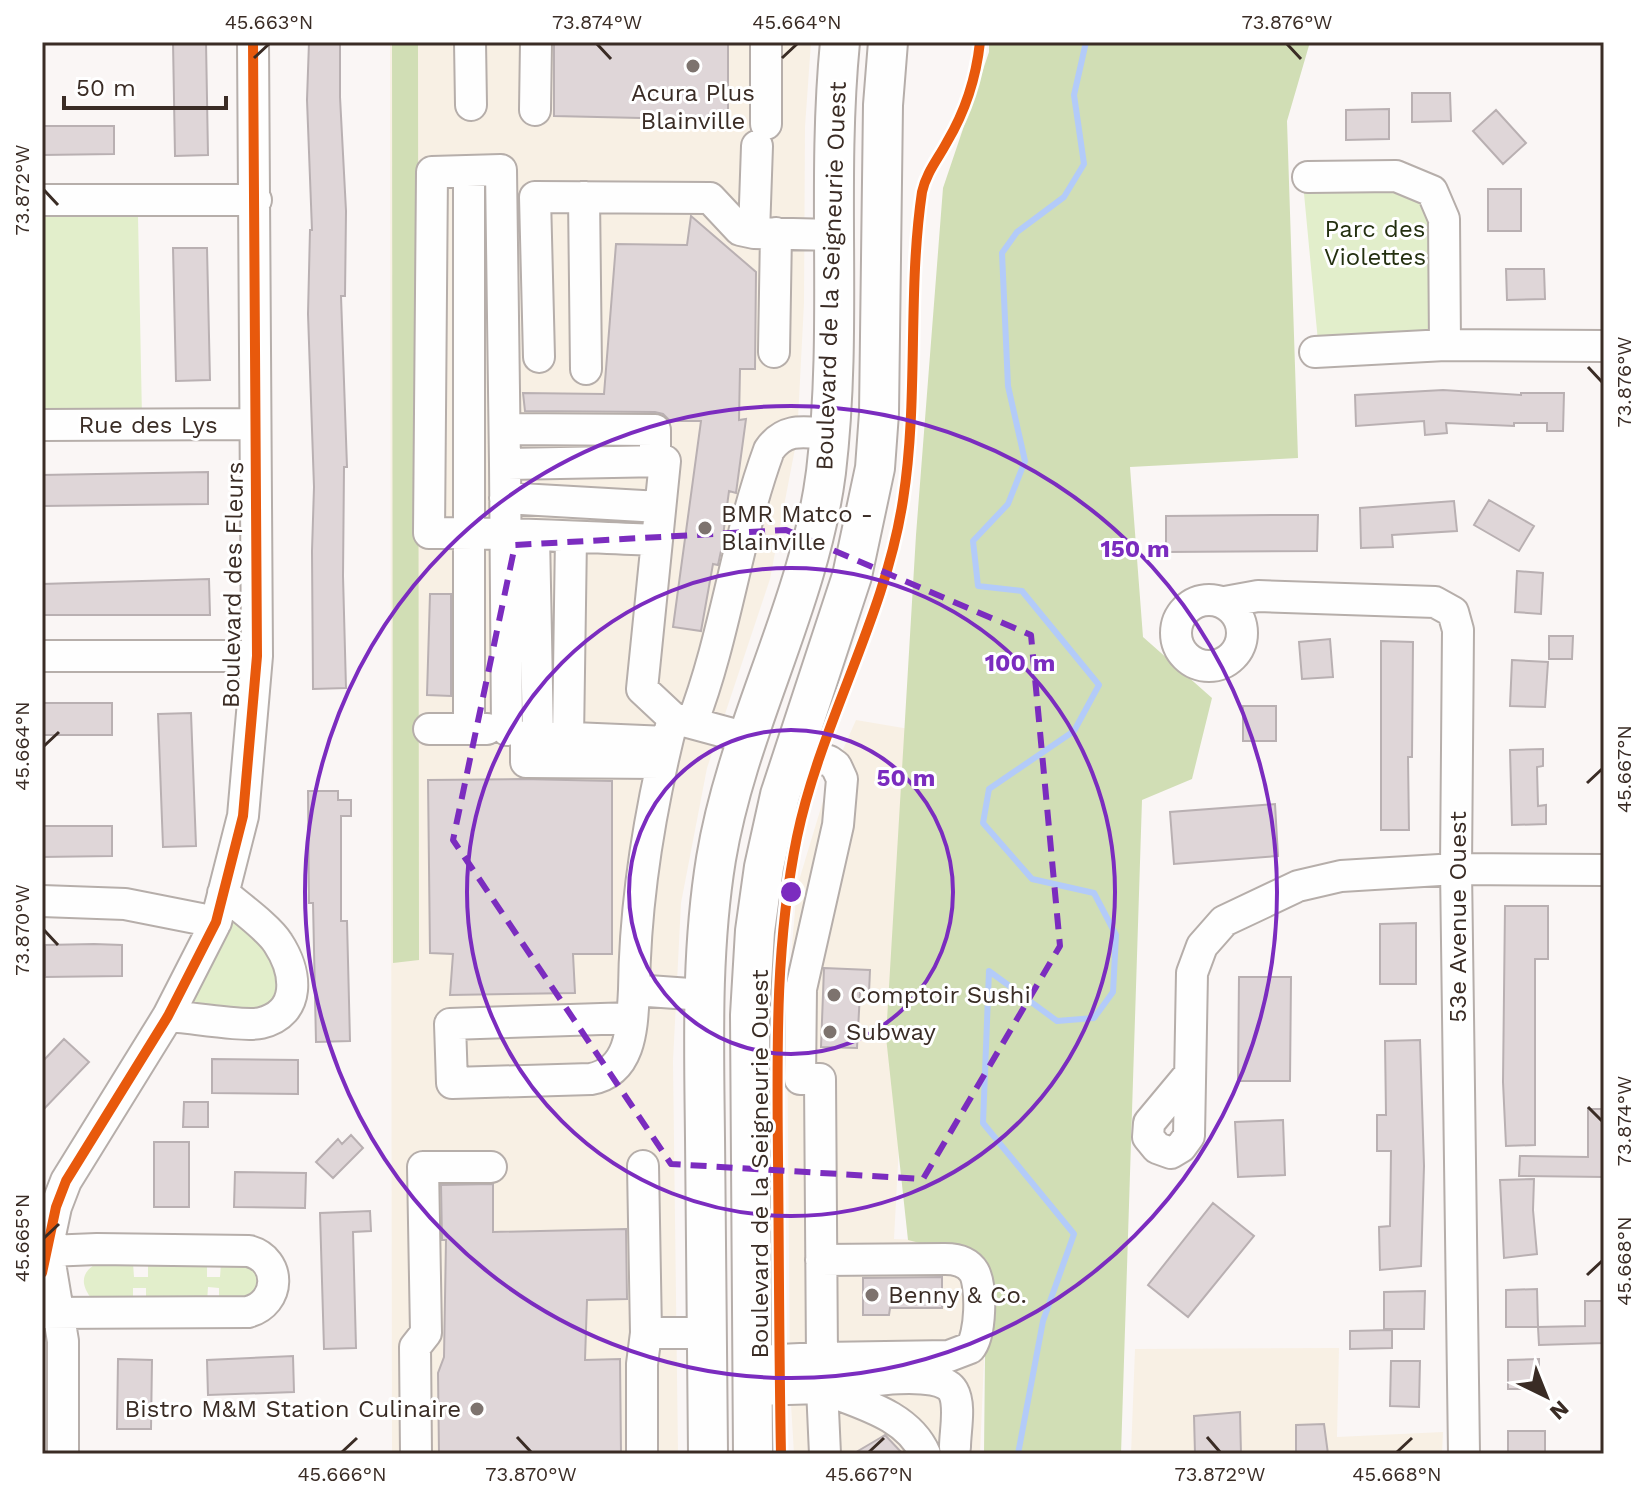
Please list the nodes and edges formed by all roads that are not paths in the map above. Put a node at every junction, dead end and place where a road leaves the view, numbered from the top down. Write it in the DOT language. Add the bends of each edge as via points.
graph roads {
  1 [pos="253,42"];
  2 [pos="470,42"];
  3 [pos="536,42"];
  4 [pos="766,42"];
  5 [pos="840,42"];
  6 [pos="888,42"];
  7 [pos="471,105"];
  8 [pos="535,110"];
  9 [pos="469,171"];
  10 [pos="1308,177"];
  11 [pos="584,197"];
  12 [pos="42,200"];
  13 [pos="256,200"];
  14 [pos="765,233"];
  15 [pos="834,235"];
  16 [pos="882,235"];
  17 [pos="1445,345"];
  18 [pos="1604,346"];
  19 [pos="774,352"];
  20 [pos="1315,352"];
  21 [pos="539,357"];
  22 [pos="586,369"];
  23 [pos="504,388"];
  24 [pos="470,389"];
  25 [pos="430,390"];
  26 [pos="254,424"];
  27 [pos="42,425"];
  28 [pos="505,429"];
  29 [pos="829,434"];
  30 [pos="655,461"];
  31 [pos="505,464"];
  32 [pos="505,498"];
  33 [pos="660,507"];
  34 [pos="469,532"];
  35 [pos="520,534"];
  36 [pos="571,537"];
  37 [pos="656,540"];
  38 [pos="1225,602"];
  39 [pos="42,656"];
  40 [pos="257,656"];
  41 [pos="429,729"];
  42 [pos="469,729"];
  43 [pos="524,734"];
  44 [pos="673,737"];
  45 [pos="747,738"];
  46 [pos="568,739"];
  47 [pos="793,750"];
  48 [pos="1456,869"];
  49 [pos="1604,870"];
  50 [pos="223,893"];
  51 [pos="42,901"];
  52 [pos="216,922"];
  53 [pos="704,995"];
  54 [pos="751,1000"];
  55 [pos="801,1000"];
  56 [pos="633,1004"];
  57 [pos="168,1016"];
  58 [pos="1189,1075"];
  59 [pos="643,1166"];
  60 [pos="491,1167"];
  61 [pos="52,1186"];
  62 [pos="821,1260"];
  63 [pos="45,1262"];
  64 [pos="48,1318"];
  65 [pos="646,1333"];
  66 [pos="707,1333"];
  67 [pos="822,1358"];
  68 [pos="754,1375"];
  69 [pos="822,1388"];
  70 [pos="917,1448"];
  71 [pos="754,1452"];
  72 [pos="63,1454"];
  73 [pos="416,1454"];
  74 [pos="642,1454"];
  75 [pos="708,1454"];
  76 [pos="825,1454"];
  77 [pos="1464,1454"];
  1 -- 13 [label="street, Boulevard des Fleurs"];
  2 -- 7 [label="street"];
  3 -- 8 [label="street"];
  4 -- 14 [label="street"];
  5 -- 15 [label="main road, Boulevard de la Seigneurie Ouest"];
  6 -- 16 [label="main road, Boulevard de la Seigneurie Ouest"];
  9 -- 23 [label="street" via="501,170"];
  9 -- 24 [label="street"];
  9 -- 25 [label="street" via="432,172"];
  10 -- 17 [label="street" via="1396,176 1432,191 1444,219"];
  11 -- 14 [label="street" via="710,198 740,230"];
  11 -- 21 [label="street" via="535,197"];
  11 -- 22 [label="street"];
  12 -- 13 [label="street"];
  13 -- 26 [label="street, Boulevard des Fleurs"];
  14 -- 15 [label="street"];
  14 -- 19 [label="street"];
  15 -- 16 [label="main road"];
  15 -- 29 [label="main road, Boulevard de la Seigneurie Ouest"];
  16 -- 47 [label="main road, Boulevard de la Seigneurie Ouest" via="879,413 870,495 852,576"];
  17 -- 18 [label="street"];
  17 -- 20 [label="street"];
  23 -- 24 [label="street"];
  23 -- 28 [label="street"];
  24 -- 25 [label="street"];
  24 -- 34 [label="street"];
  25 -- 34 [label="street" via="429,533"];
  26 -- 27 [label="street, Rue des Lys"];
  26 -- 40 [label="street, Boulevard des Fleurs"];
  28 -- 30 [label="street" via="655,430"];
  28 -- 31 [label="street"];
  29 -- 44 [label="street" via="793,431 769,450 709,679"];
  29 -- 45 [label="main road, Boulevard de la Seigneurie Ouest" via="811,548"];
  30 -- 31 [label="street"];
  30 -- 33 [label="street" via="665,461"];
  31 -- 32 [label="street"];
  32 -- 33 [label="street"];
  32 -- 35 [label="street"];
  33 -- 37 [label="street"];
  34 -- 35 [label="street"];
  34 -- 42 [label="street"];
  35 -- 36 [label="street"];
  35 -- 43 [label="street"];
  36 -- 37 [label="street"];
  36 -- 46 [label="street"];
  37 -- 44 [label="street" via="642,689"];
  38 -- 48 [label="street, 53e Avenue Ouest" via="1258,596 1435,602 1453,612 1458,630"];
  39 -- 40 [label="street"];
  40 -- 50 [label="street, Boulevard des Fleurs" via="243,816"];
  41 -- 42 [label="street"];
  42 -- 43 [label="street"];
  43 -- 44 [label="street" via="526,762"];
  43 -- 46 [label="street"];
  44 -- 45 [label="street"];
  44 -- 46 [label="street"];
  44 -- 56 [label="street" via="639,890"];
  45 -- 47 [label="main road"];
  45 -- 53 [label="main road, Boulevard de la Seigneurie Ouest" via="717,856"];
  47 -- 54 [label="main road, Boulevard de la Seigneurie Ouest" via="760,887"];
  47 -- 55 [label="street" via="829,761 842,779 838,825"];
  48 -- 49 [label="street"];
  48 -- 58 [label="street" via="1341,876 1298,886 1224,921 1202,946 1192,973"];
  48 -- 77 [label="street, 53e Avenue Ouest"];
  50 -- 52 [label="street, Boulevard des Fleurs"];
  50 -- 57 [label="street" via="278,941 293,976 290,1002 279,1016 258,1024"];
  51 -- 52 [label="street" via="125,904"];
  52 -- 57 [label="street, Boulevard des Fleurs"];
  53 -- 56 [label="street"];
  53 -- 66 [label="main road, Boulevard de la Seigneurie Ouest"];
  54 -- 55 [label="street"];
  54 -- 68 [label="main road, Boulevard de la Seigneurie Ouest"];
  55 -- 62 [label="street" via="800,1079 820,1079"];
  56 -- 56 [label="street" via="450,1024 452,1083 598,1078 624,1055"];
  57 -- 61 [label="street, Boulevard des Fleurs"];
  59 -- 65 [label="street"];
  60 -- 73 [label="street" via="423,1167 426,1333 415,1347"];
  61 -- 63 [label="street, Boulevard des Fleurs"];
  62 -- 67 [label="street"];
  62 -- 67 [label="street" via="954,1259 968,1266 977,1280 978,1331 970,1348 949,1356"];
  63 -- 64 [label="street, Boulevard des Fleurs"];
  63 -- 64 [label="street" via="238,1250 257,1253 274,1273 269,1298 248,1312"];
  64 -- 72 [label="street, Boulevard des Fleurs" via="63,1341"];
  65 -- 66 [label="street"];
  65 -- 74 [label="street"];
  66 -- 75 [label="main road, Boulevard de la Seigneurie Ouest"];
  67 -- 68 [label="street"];
  67 -- 69 [label="street"];
  68 -- 69 [label="street"];
  68 -- 71 [label="main road, Boulevard de la Seigneurie Ouest"];
  69 -- 70 [label="street" via="889,1417"];
  69 -- 70 [label="street" via="877,1379 941,1381 954,1392 955,1432 933,1421"];
  69 -- 76 [label="street"];
}
